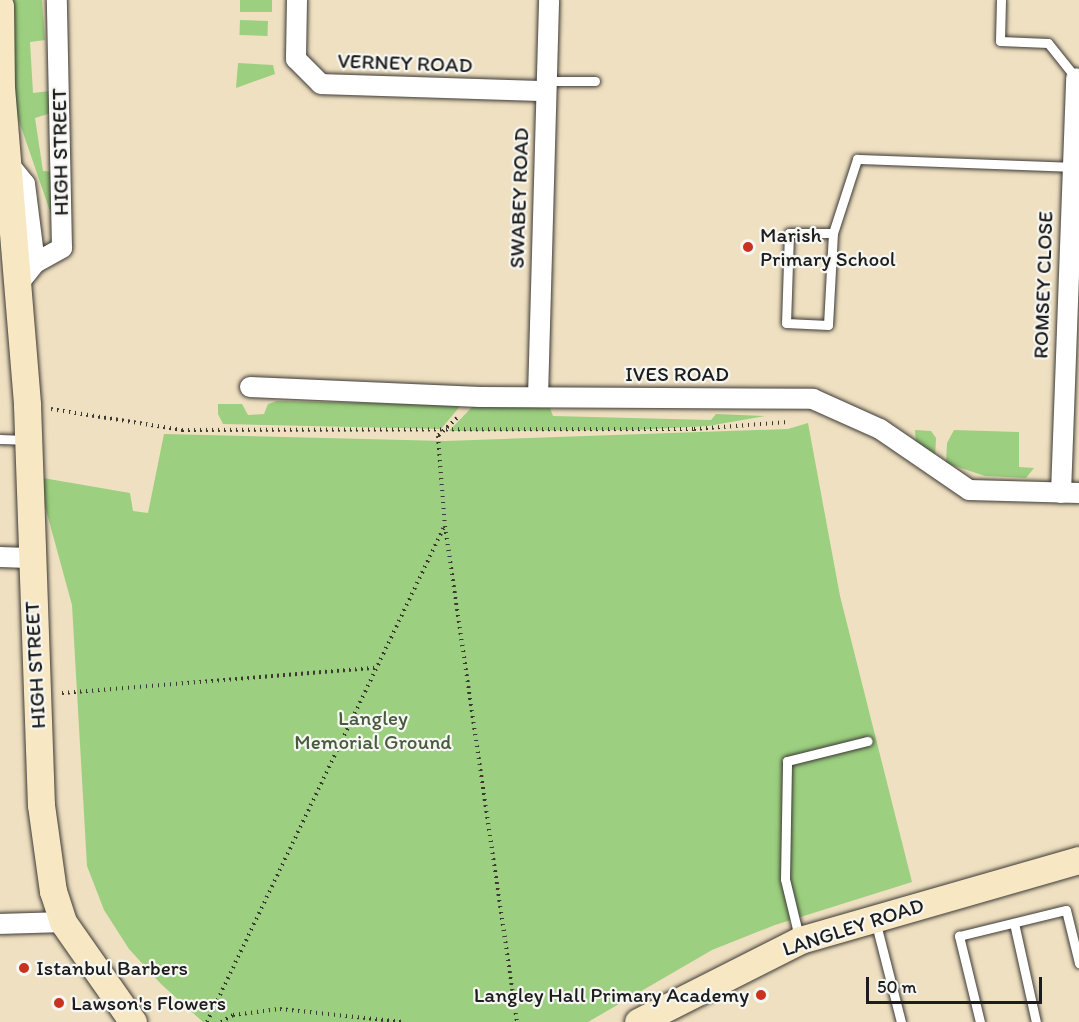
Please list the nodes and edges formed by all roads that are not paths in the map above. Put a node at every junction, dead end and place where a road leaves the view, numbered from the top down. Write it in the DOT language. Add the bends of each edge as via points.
graph roads {
  1 [pos="57,0"];
  2 [pos="297,0"];
  3 [pos="549,0"];
  4 [pos="1001,0"];
  5 [pos="0,6"];
  6 [pos="1076,78"];
  7 [pos="595,81"];
  8 [pos="547,86"];
  9 [pos="2,117"];
  10 [pos="1071,167"];
  11 [pos="833,233"];
  12 [pos="21,277"];
  13 [pos="260,392"];
  14 [pos="538,397"];
  15 [pos="0,439"];
  16 [pos="28,440"];
  17 [pos="1070,493"];
  18 [pos="0,557"];
  19 [pos="29,558"];
  20 [pos="868,741"];
  21 [pos="1079,860"];
  22 [pos="875,917"];
  23 [pos="63,922"];
  24 [pos="1014,923"];
  25 [pos="0,924"];
  26 [pos="800,940"];
  27 [pos="1079,963"];
  28 [pos="133,1022"];
  29 [pos="638,1022"];
  30 [pos="901,1022"];
  31 [pos="980,1022"];
  32 [pos="1036,1022"];
  1 -- 12 [label="street, HIGH STREET" via="62,248"];
  2 -- 8 [label="street, VERNEY ROAD" via="296,59 321,84"];
  3 -- 8 [label="street, SWABEY ROAD"];
  4 -- 6 [label="lane" via="1000,41 1048,43"];
  5 -- 9 [label="main road, HIGH STREET"];
  6 -- 10 [label="street, ROMSEY CLOSE"];
  7 -- 8 [label="lane"];
  8 -- 14 [label="street, SWABEY ROAD"];
  9 -- 12 [label="main road, HIGH STREET"];
  10 -- 11 [label="lane" via="857,159"];
  10 -- 17 [label="street, ROMSEY CLOSE"];
  11 -- 11 [label="lane" via="828,325 786,323 789,233"];
  12 -- 16 [label="main road, HIGH STREET"];
  13 -- 14 [label="street, IVES ROAD"];
  14 -- 17 [label="street, IVES ROAD" via="813,399 880,429 969,490"];
  15 -- 16 [label="lane"];
  16 -- 19 [label="main road, HIGH STREET"];
  18 -- 19 [label="street"];
  19 -- 23 [label="main road, HIGH STREET" via="41,805 53,891"];
  20 -- 26 [label="lane" via="788,761 785,879"];
  21 -- 22 [label="main road, LANGLEY ROAD"];
  22 -- 26 [label="main road, LANGLEY ROAD"];
  22 -- 30 [label="lane"];
  23 -- 25 [label="street"];
  23 -- 28 [label="main road, HIGH STREET"];
  24 -- 27 [label="lane" via="1066,910"];
  24 -- 31 [label="lane" via="959,936"];
  24 -- 32 [label="lane"];
  26 -- 29 [label="main road, LANGLEY ROAD"];
}
